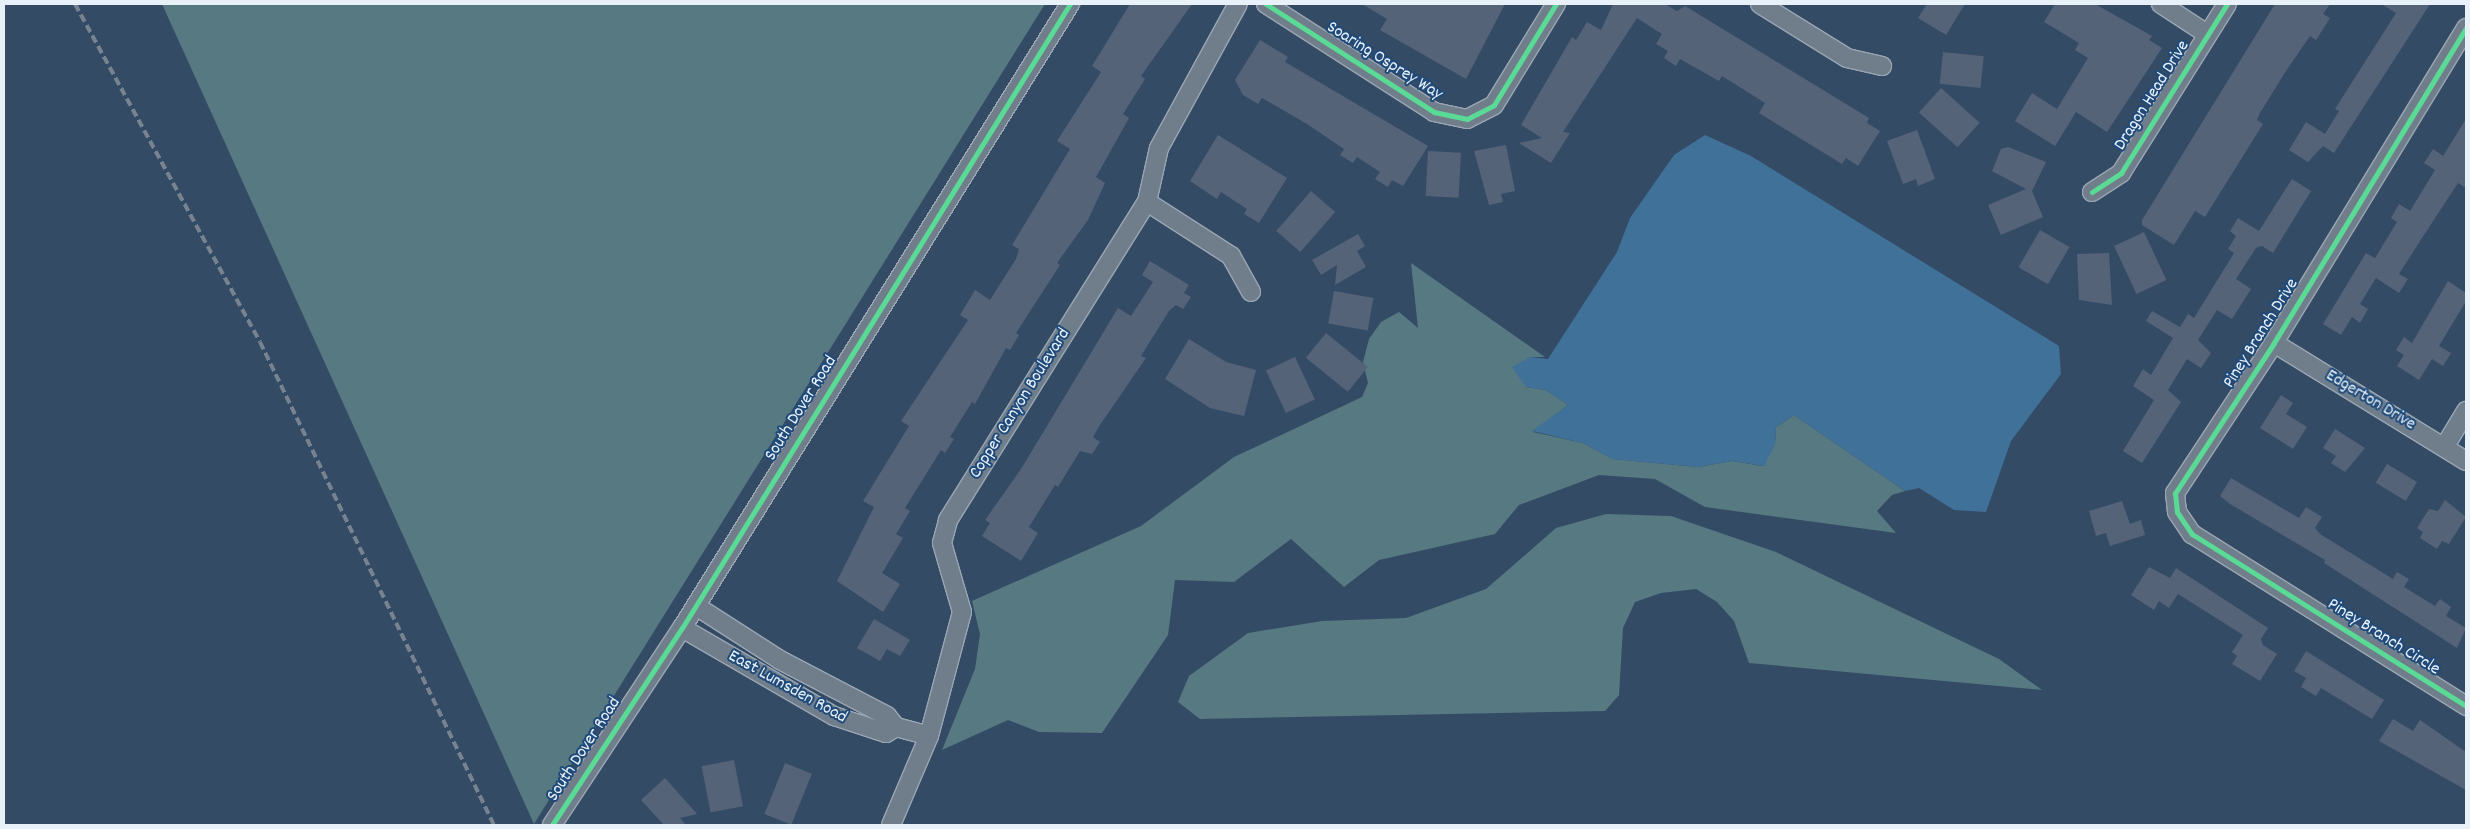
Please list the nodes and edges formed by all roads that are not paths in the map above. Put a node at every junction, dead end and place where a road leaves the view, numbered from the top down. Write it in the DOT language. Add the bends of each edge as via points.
graph roads {
  1 [pos="1070,4"];
  2 [pos="1238,4"];
  3 [pos="1266,4"];
  4 [pos="1556,4"];
  5 [pos="1760,4"];
  6 [pos="2161,4"];
  7 [pos="2227,4"];
  8 [pos="2466,28"];
  9 [pos="2207,34"];
  10 [pos="1882,66"];
  11 [pos="2092,192"];
  12 [pos="1147,202"];
  13 [pos="1252,292"];
  14 [pos="2274,343"];
  15 [pos="2466,411"];
  16 [pos="2444,446"];
  17 [pos="2466,460"];
  18 [pos="696,606"];
  19 [pos="2312,609"];
  20 [pos="682,628"];
  21 [pos="2466,706"];
  22 [pos="896,727"];
  23 [pos="929,736"];
  24 [pos="552,825"];
  25 [pos="891,825"];
  1 -- 18 [label="street, South Dover Road"];
  2 -- 12 [label="street, Copper Canyon Boulevard" via="1159,148"];
  3 -- 4 [label="street, Soaring Osprey Way" via="1434,112 1467,120 1494,104"];
  5 -- 10 [label="street" via="1847,58"];
  6 -- 9 [label="street"];
  7 -- 9 [label="street, Dragon Head Drive"];
  8 -- 14 [label="street, Piney Branch Drive"];
  9 -- 11 [label="street, Dragon Head Drive" via="2121,173"];
  12 -- 13 [label="street" via="1231,256"];
  12 -- 23 [label="street, Copper Canyon Boulevard" via="948,520 942,543 962,612"];
  14 -- 16 [label="street, Edgerton Drive"];
  14 -- 19 [label="street, Piney Branch Drive" via="2175,493 2177,512 2192,534"];
  15 -- 16 [label="street"];
  16 -- 17 [label="street, Edgerton Drive"];
  18 -- 20 [label="street, South Dover Road"];
  18 -- 22 [label="street, East Lumsden Road" via="780,660 887,716"];
  19 -- 21 [label="street, Piney Branch Circle"];
  20 -- 22 [label="street, East Lumsden Road" via="834,716 886,733"];
  20 -- 24 [label="street, South Dover Road"];
  22 -- 23 [label="street, East Lumsden Road"];
  23 -- 25 [label="street, Copper Canyon Boulevard"];
}
